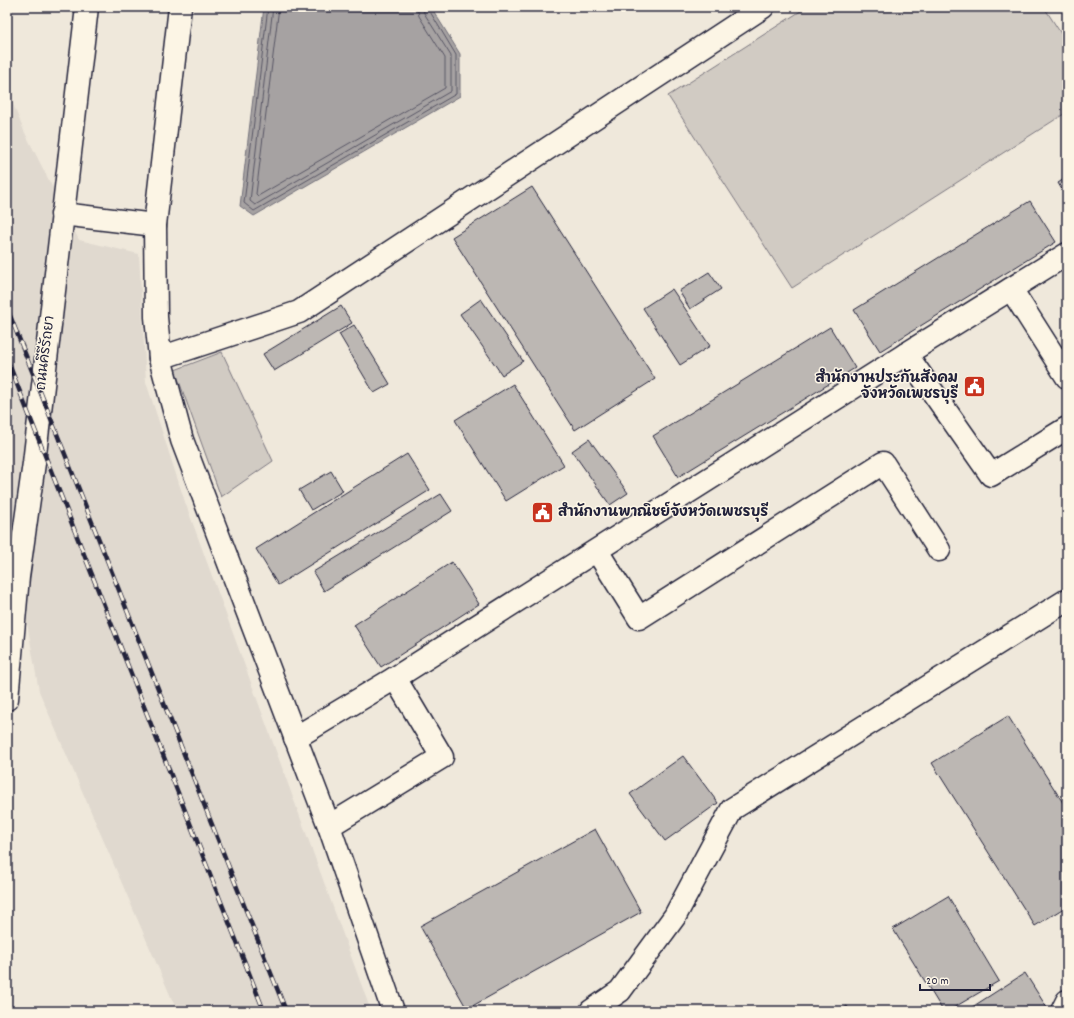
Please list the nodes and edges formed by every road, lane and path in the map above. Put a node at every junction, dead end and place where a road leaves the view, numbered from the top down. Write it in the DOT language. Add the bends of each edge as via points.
graph roads {
  1 [pos="87,7"];
  2 [pos="180,7"];
  3 [pos="763,7"];
  4 [pos="62,214"];
  5 [pos="155,225"];
  6 [pos="1067,254"];
  7 [pos="1011,289"];
  8 [pos="906,354"];
  9 [pos="160,358"];
  10 [pos="1067,377"];
  11 [pos="1067,428"];
  12 [pos="939,550"];
  13 [pos="597,551"];
  14 [pos="13,575"];
  15 [pos="1067,600"];
  16 [pos="395,678"];
  17 [pos="7,695"];
  18 [pos="7,699"];
  19 [pos="295,738"];
  20 [pos="329,826"];
  21 [pos="1067,1001"];
  22 [pos="393,1011"];
  23 [pos="591,1011"];
  24 [pos="1062,1011"];
  1 -- 4 [label="street, ถนนคีรีรัถยา"];
  2 -- 5 [label="street"];
  3 -- 9 [label="street" via="299,312"];
  4 -- 5 [label="street"];
  4 -- 14 [label="street, ถนนคีรีรัถยา" via="34,463"];
  5 -- 9 [label="street" via="156,317"];
  6 -- 7 [label="street"];
  7 -- 8 [label="street"];
  7 -- 10 [label="street"];
  8 -- 11 [label="street" via="991,475"];
  8 -- 13 [label="street"];
  9 -- 19 [label="street" via="182,440"];
  12 -- 13 [label="street" via="883,463 639,618"];
  13 -- 16 [label="street"];
  14 -- 17 [label="street, ถนนคีรีรัถยา"];
  15 -- 23 [label="street" via="732,809 675,916 620,991"];
  16 -- 19 [label="street"];
  16 -- 20 [label="street" via="442,757"];
  17 -- 18 [label="street, ถนนคีรีรัถยา"];
  19 -- 20 [label="street"];
  20 -- 22 [label="street"];
  21 -- 24 [label="street"];
}
